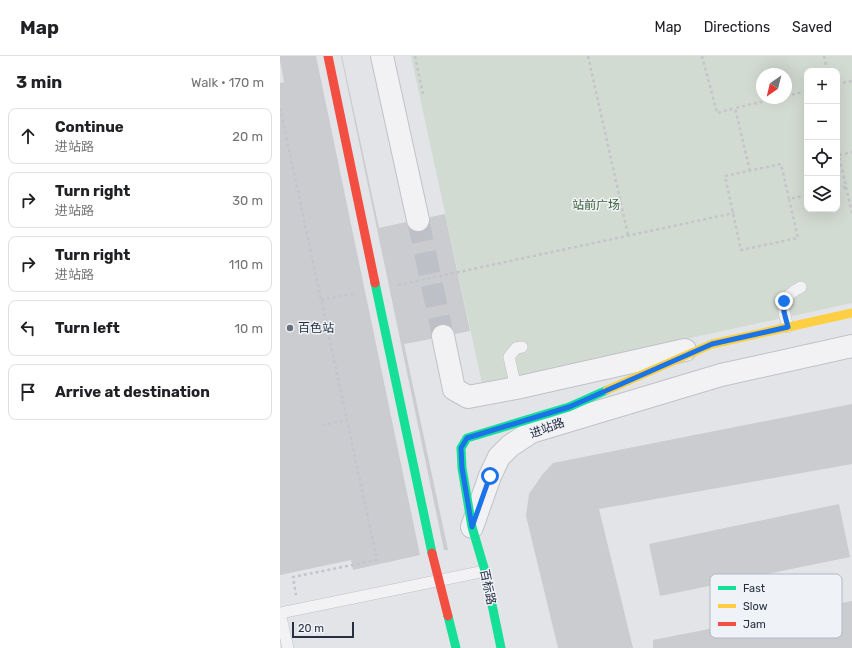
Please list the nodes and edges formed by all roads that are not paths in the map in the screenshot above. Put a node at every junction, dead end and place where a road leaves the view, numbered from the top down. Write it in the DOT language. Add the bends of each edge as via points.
graph roads {
  1 [pos="328,56"];
  2 [pos="382,56"];
  3 [pos="418,220"];
  4 [pos="801,287"];
  5 [pos="852,313"];
  6 [pos="788,327"];
  7 [pos="443,336"];
  8 [pos="712,344"];
  9 [pos="852,346"];
  10 [pos="522,347"];
  11 [pos="516,388"];
  12 [pos="472,527"];
  13 [pos="485,571"];
  14 [pos="288,648"];
  15 [pos="456,648"];
  16 [pos="501,648"];
  1 -- 15 [label="street, bridge" via="432,553"];
  2 -- 3 [label="street"];
  4 -- 6 [label="lane" via="790,292 784,301"];
  5 -- 6 [label="street, 进站路"];
  6 -- 8 [label="street, 进站路"];
  7 -- 11 [label="street" via="454,389 468,397"];
  8 -- 11 [label="street"];
  8 -- 12 [label="street, 进站路" via="569,407 467,438 461,448 462,468"];
  9 -- 12 [label="street, 进站路" via="721,375 531,432 510,446 500,457 490,476"];
  10 -- 11 [label="lane" via="516,348 509,357"];
  12 -- 13 [label="street, 百标路"];
  13 -- 14 [label="lane" via="280,613"];
  13 -- 16 [label="street, 百标路"];
}
